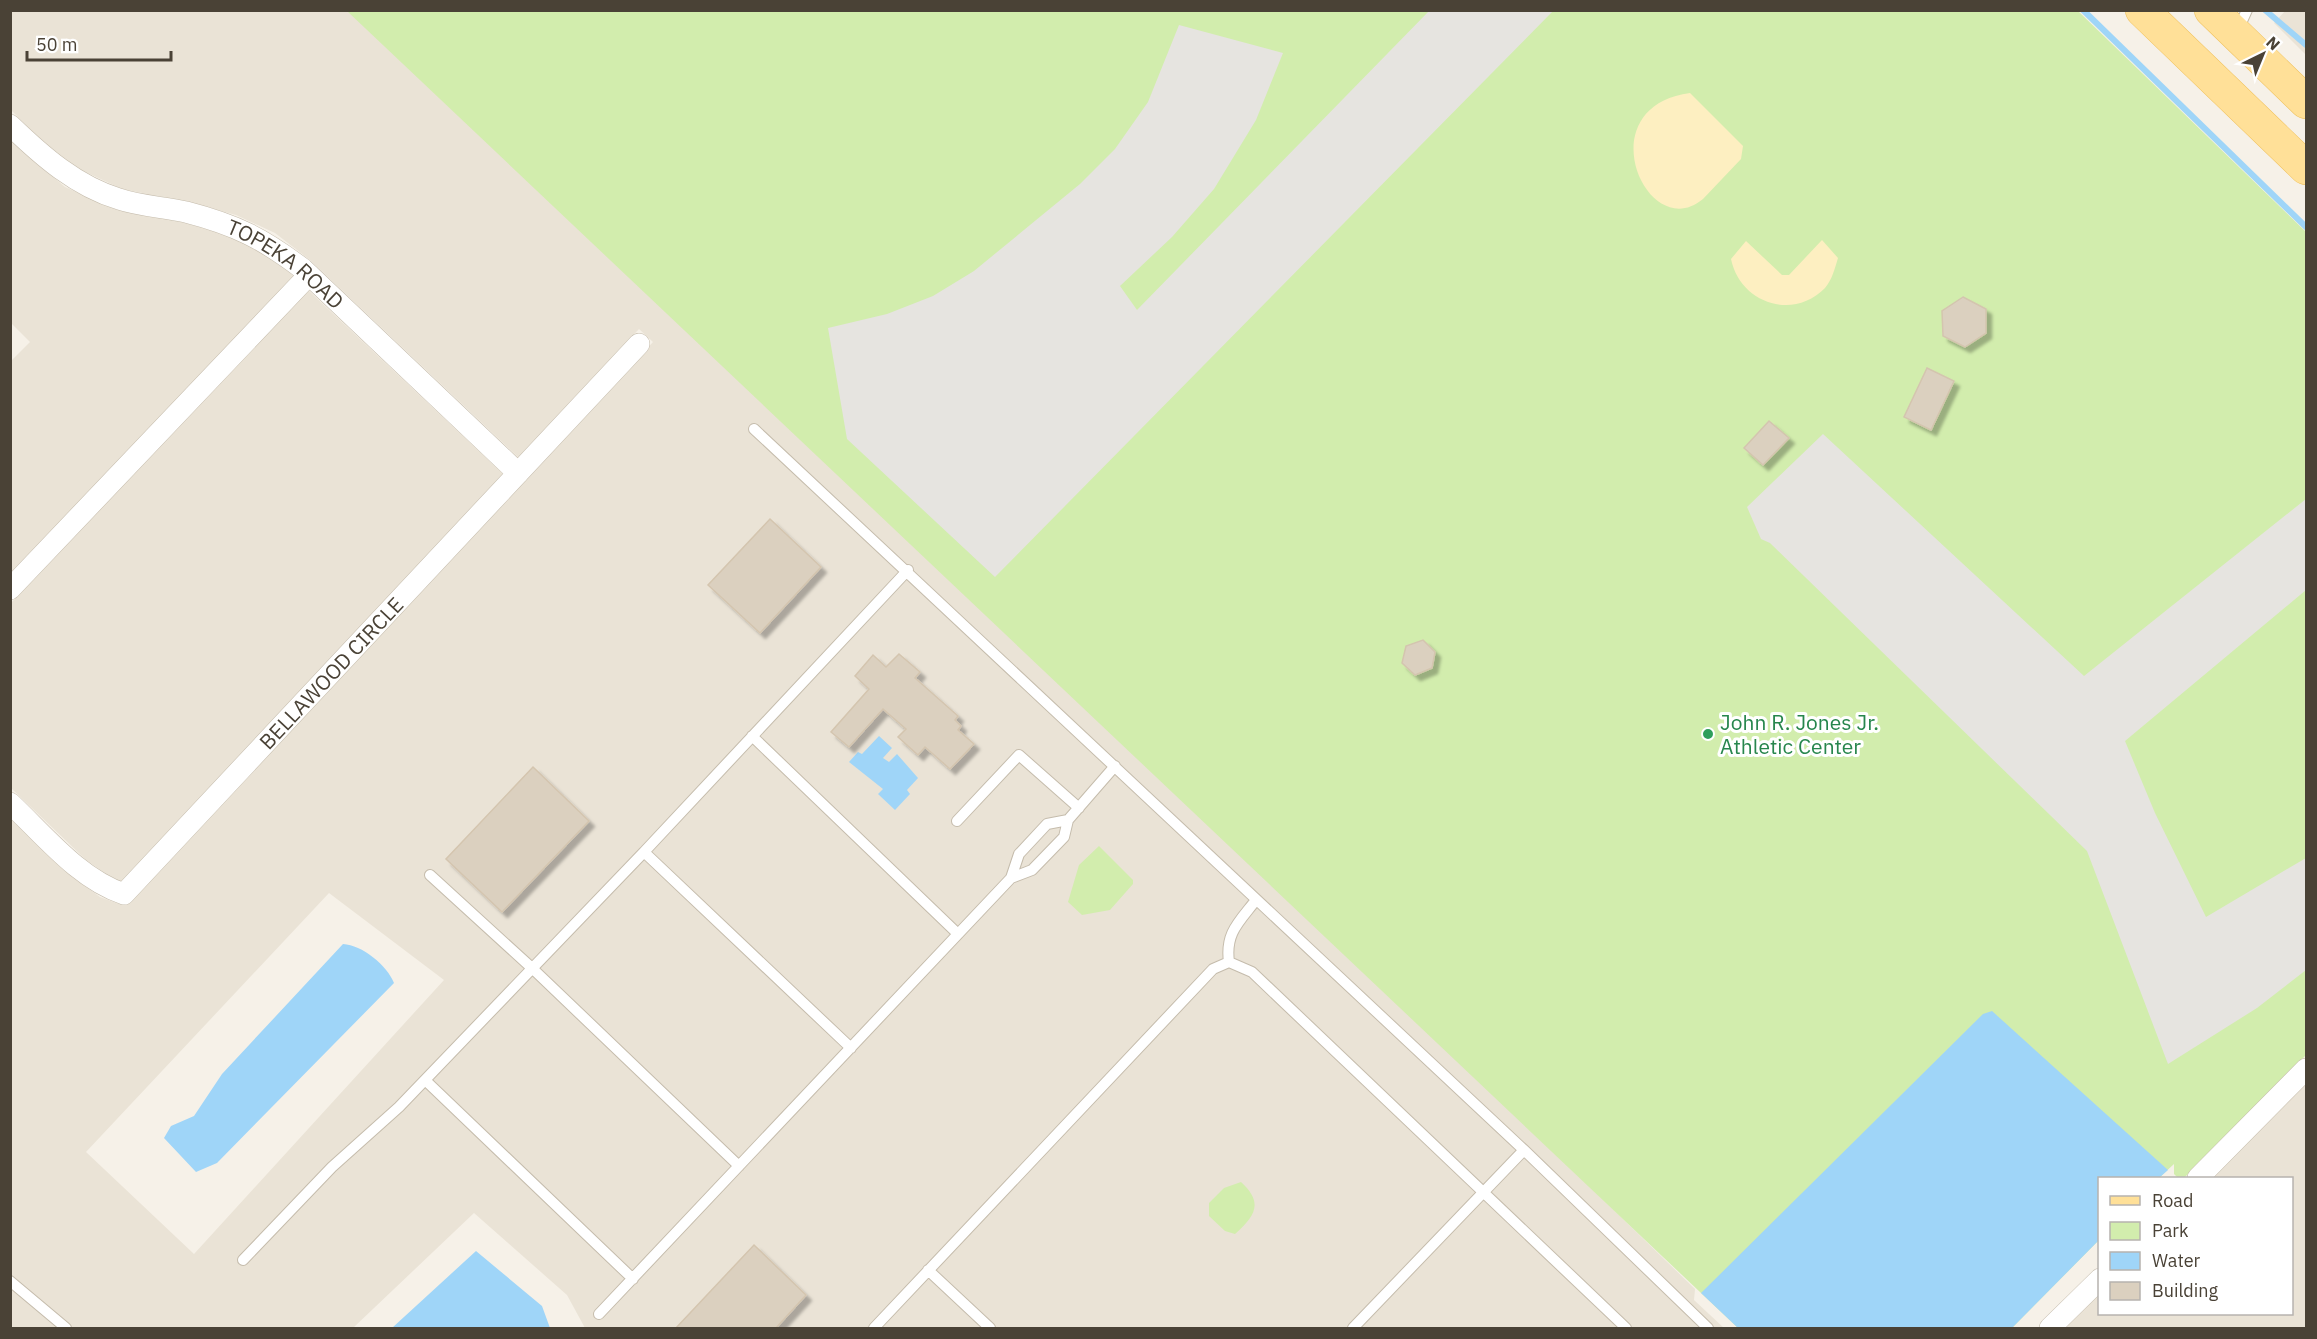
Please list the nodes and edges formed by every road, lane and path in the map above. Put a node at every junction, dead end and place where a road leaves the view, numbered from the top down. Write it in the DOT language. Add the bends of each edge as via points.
graph roads {
  1 [pos="2142,10"];
  2 [pos="2187,10"];
  3 [pos="2211,10"];
  4 [pos="2242,22"];
  5 [pos="2307,83"];
  6 [pos="2307,102"];
  7 [pos="10,125"];
  8 [pos="2307,168"];
  9 [pos="309,274"];
  10 [pos="639,344"];
  11 [pos="754,429"];
  12 [pos="518,473"];
  13 [pos="908,570"];
  14 [pos="10,589"];
  15 [pos="752,736"];
  16 [pos="1114,766"];
  17 [pos="10,803"];
  18 [pos="1079,808"];
  19 [pos="1068,820"];
  20 [pos="957,821"];
  21 [pos="644,852"];
  22 [pos="430,875"];
  23 [pos="1011,878"];
  24 [pos="1256,900"];
  25 [pos="958,934"];
  26 [pos="1229,962"];
  27 [pos="533,969"];
  28 [pos="851,1048"];
  29 [pos="2307,1069"];
  30 [pos="424,1080"];
  31 [pos="1524,1150"];
  32 [pos="739,1166"];
  33 [pos="2200,1177"];
  34 [pos="1484,1192"];
  35 [pos="243,1260"];
  36 [pos="928,1270"];
  37 [pos="633,1279"];
  38 [pos="2098,1280"];
  39 [pos="10,1281"];
  40 [pos="599,1314"];
  41 [pos="66,1329"];
  42 [pos="874,1329"];
  43 [pos="990,1329"];
  44 [pos="1353,1329"];
  45 [pos="1626,1329"];
  46 [pos="1708,1329"];
  47 [pos="2050,1329"];
  1 -- 8 [label="main road"];
  2 -- 4 [label="main road" via="2206,28"];
  3 -- 4 [label="main road"];
  4 -- 5 [label="main road"];
  4 -- 6 [label="main road"];
  7 -- 9 [label="street, TOPEKA ROAD" via="70,177 118,199 231,225 268,242"];
  9 -- 12 [label="street, TOPEKA ROAD"];
  9 -- 14 [label="street"];
  10 -- 12 [label="street, BELLAWOOD CIRCLE"];
  11 -- 13 [label="lane"];
  12 -- 17 [label="street, BELLAWOOD CIRCLE" via="124,894 107,889 78,867"];
  13 -- 15 [label="lane"];
  13 -- 16 [label="lane"];
  15 -- 21 [label="lane"];
  15 -- 25 [label="lane"];
  16 -- 18 [label="lane"];
  16 -- 24 [label="lane"];
  18 -- 19 [label="lane"];
  18 -- 20 [label="lane" via="1019,755"];
  19 -- 23 [label="lane" via="1064,837 1032,870"];
  19 -- 23 [label="lane" via="1047,824 1019,854"];
  21 -- 27 [label="lane"];
  21 -- 28 [label="lane"];
  22 -- 27 [label="lane"];
  23 -- 25 [label="lane"];
  24 -- 26 [label="lane" via="1232,931 1226,945"];
  24 -- 31 [label="lane"];
  25 -- 28 [label="lane"];
  26 -- 34 [label="lane" via="1252,972"];
  26 -- 36 [label="lane" via="1213,969"];
  27 -- 30 [label="lane"];
  27 -- 32 [label="lane"];
  28 -- 32 [label="lane"];
  29 -- 33 [label="street"];
  30 -- 35 [label="lane" via="332,1167"];
  30 -- 37 [label="lane"];
  31 -- 34 [label="lane"];
  31 -- 46 [label="lane"];
  32 -- 37 [label="lane"];
  34 -- 44 [label="lane"];
  34 -- 45 [label="lane"];
  36 -- 42 [label="lane"];
  36 -- 43 [label="lane"];
  37 -- 40 [label="lane"];
  38 -- 47 [label="street"];
  39 -- 41 [label="lane"];
}
